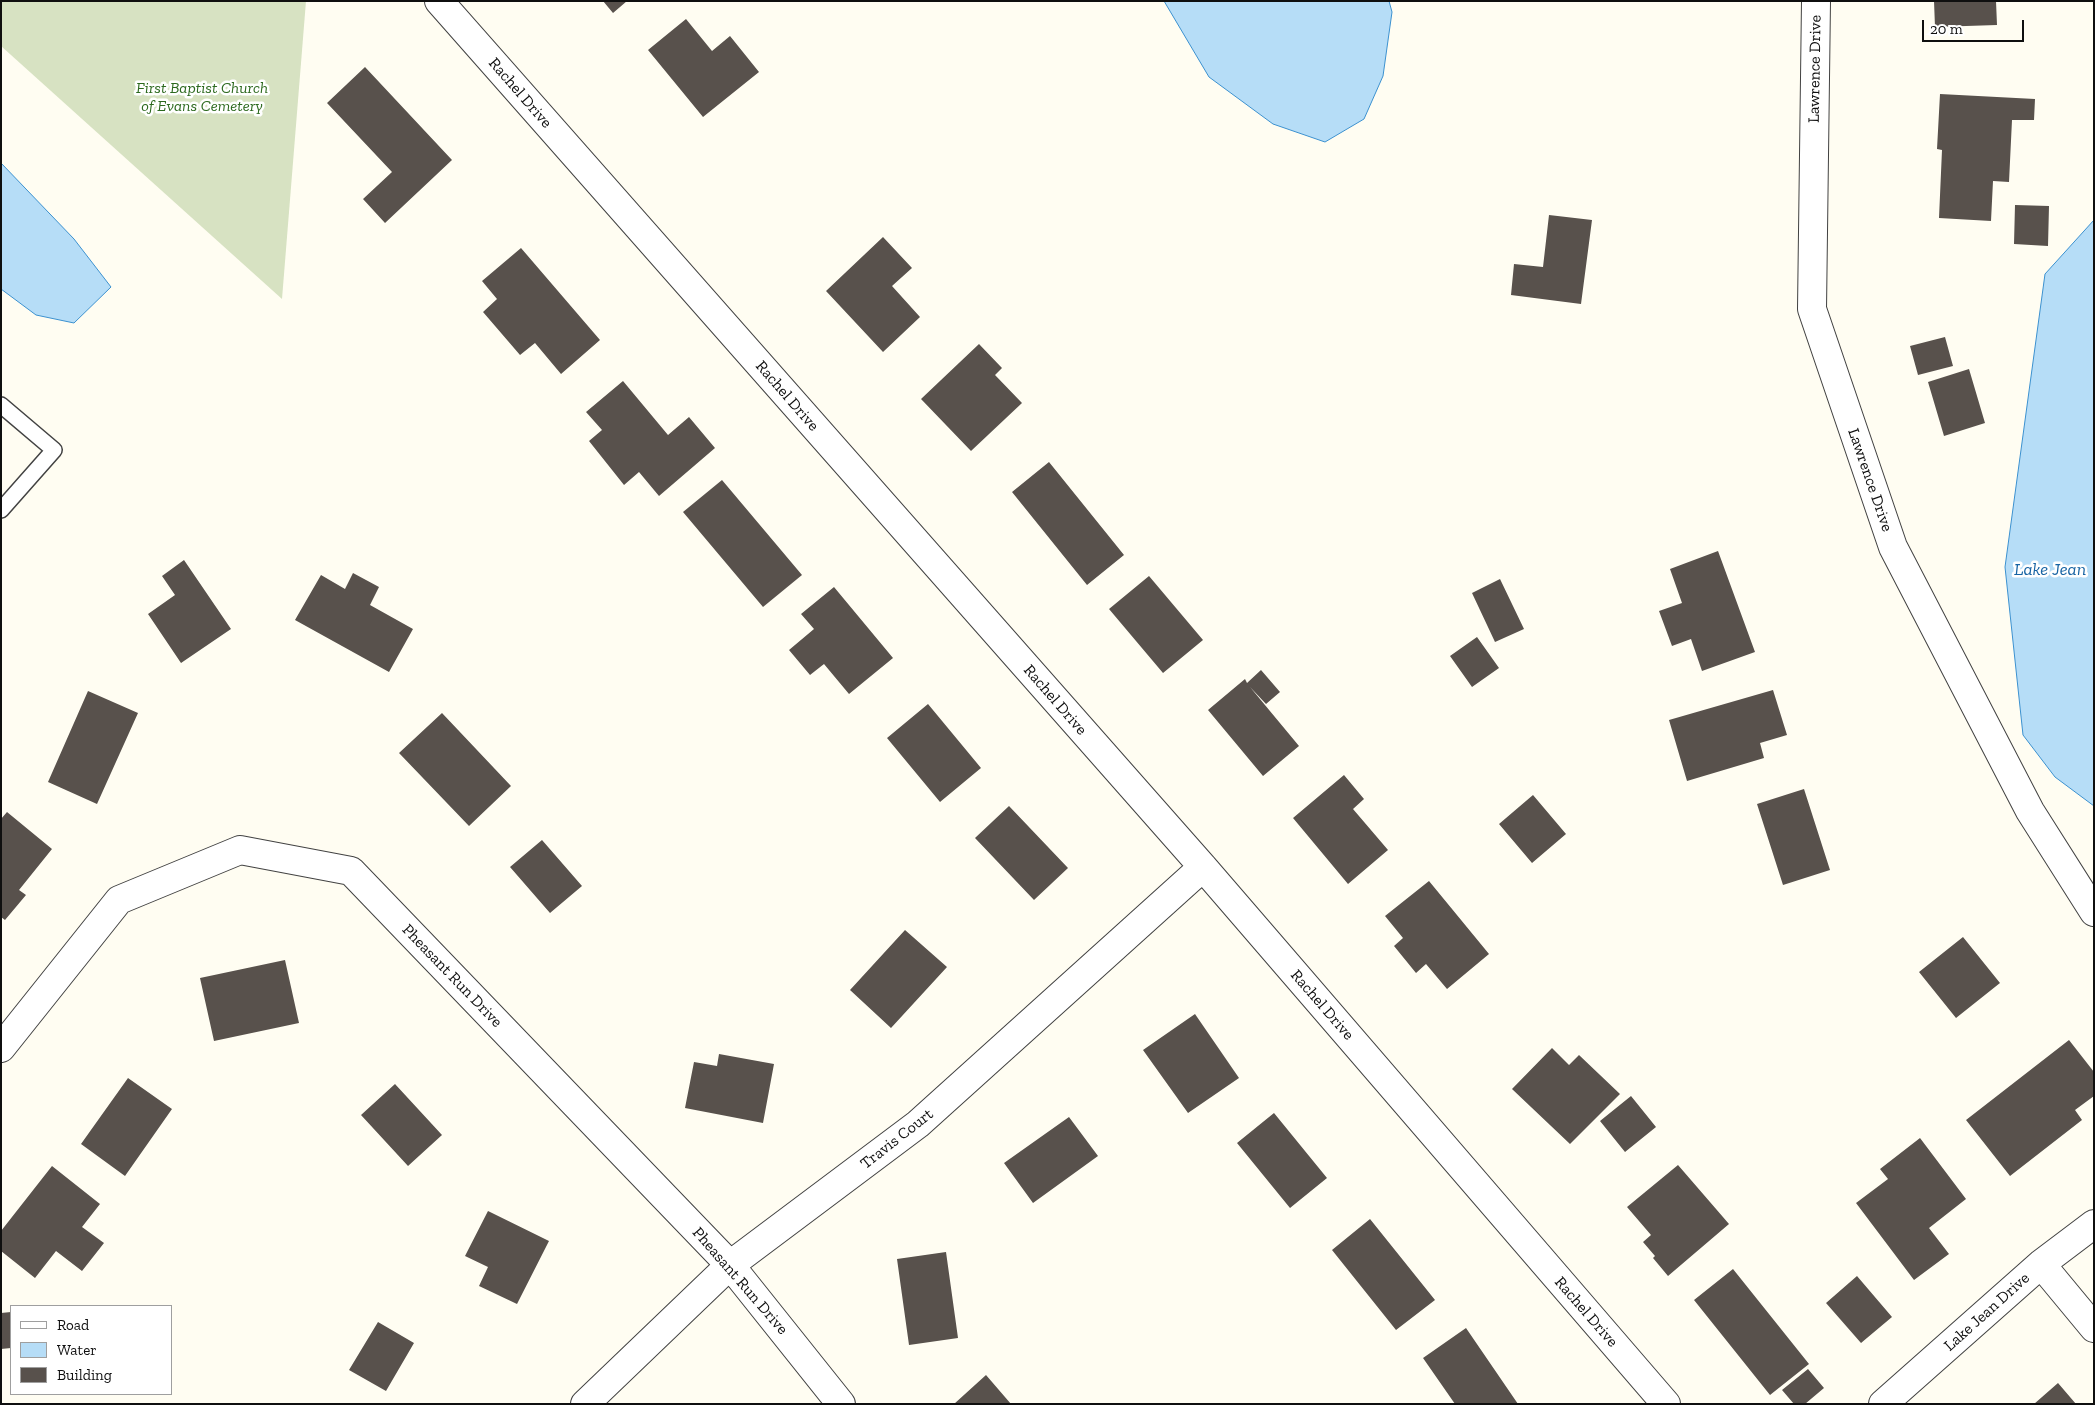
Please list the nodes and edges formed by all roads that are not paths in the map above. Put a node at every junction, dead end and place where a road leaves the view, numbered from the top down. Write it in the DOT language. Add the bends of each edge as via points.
graph roads {
  1 [pos="439,1"];
  2 [pos="1816,1"];
  3 [pos="1,404"];
  4 [pos="1,510"];
  5 [pos="1203,867"];
  6 [pos="2094,912"];
  7 [pos="1,1048"];
  8 [pos="2094,1224"];
  9 [pos="2041,1264"];
  10 [pos="730,1265"];
  11 [pos="2094,1328"];
  12 [pos="585,1404"];
  13 [pos="841,1404"];
  14 [pos="1666,1404"];
  15 [pos="1884,1404"];
  1 -- 5 [label="street, Rachel Drive"];
  2 -- 6 [label="street, Lawrence Drive" via="1812,309 1893,547 2030,811"];
  3 -- 4 [label="lane" via="54,450"];
  5 -- 10 [label="street, Travis Court" via="918,1124"];
  5 -- 14 [label="street, Rachel Drive"];
  7 -- 10 [label="street, Pheasant Run Drive" via="119,900 240,850 351,871"];
  8 -- 9 [label="street, Lake Jean Drive"];
  9 -- 11 [label="street"];
  9 -- 15 [label="street, Lake Jean Drive"];
  10 -- 12 [label="street, Travis Court"];
  10 -- 13 [label="street, Pheasant Run Drive"];
}
